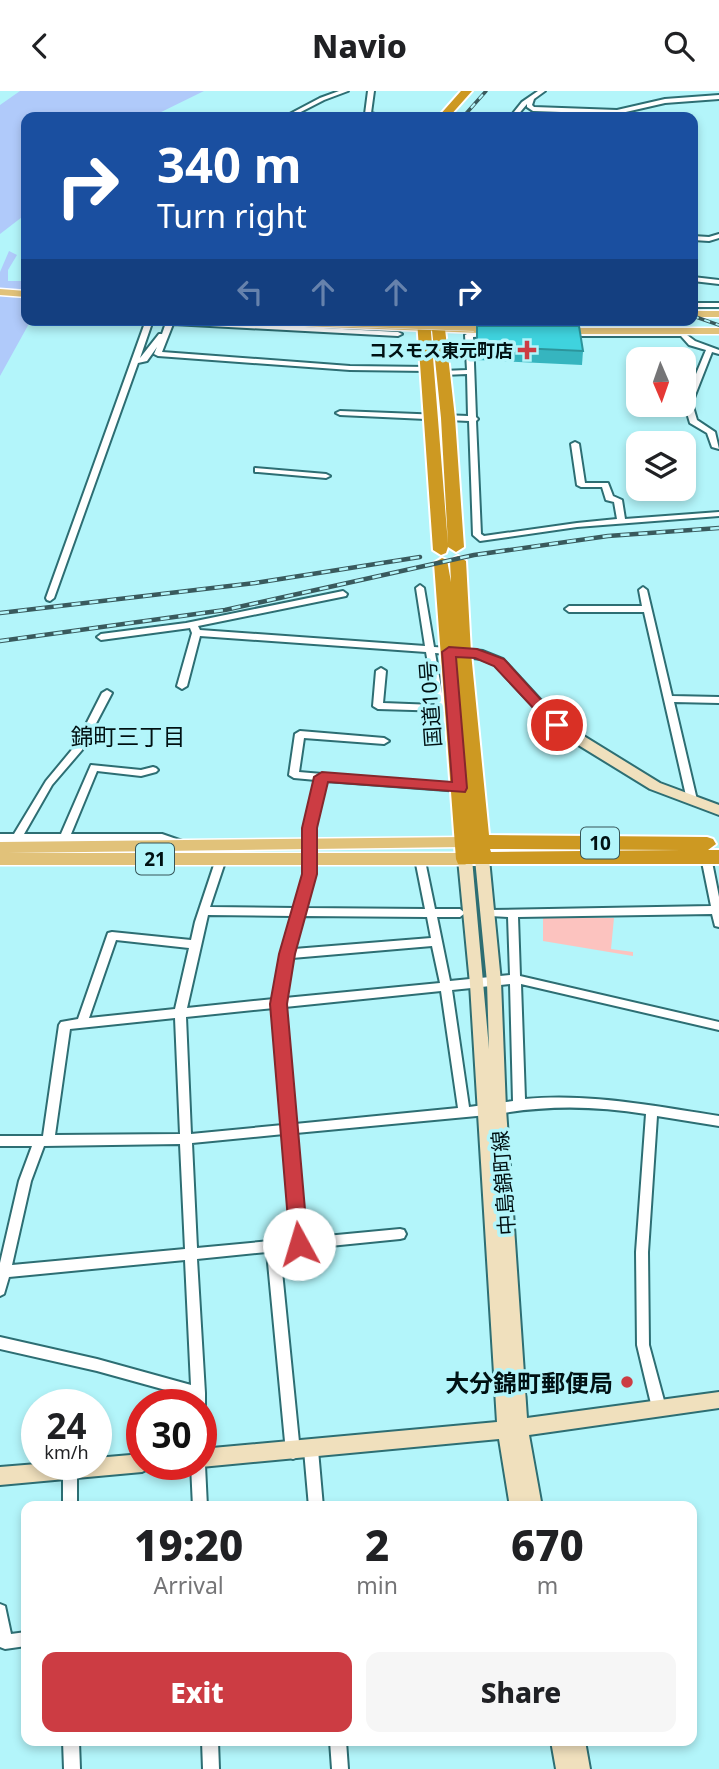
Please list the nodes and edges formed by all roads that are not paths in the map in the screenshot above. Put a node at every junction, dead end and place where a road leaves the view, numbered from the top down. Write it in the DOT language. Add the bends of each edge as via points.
graph roads {
  1 [pos="345,91"];
  2 [pos="371,91"];
  3 [pos="467,91"];
  4 [pos="542,91"];
  5 [pos="719,97"];
  6 [pos="531,98"];
  7 [pos="297,112"];
  8 [pos="369,112"];
  9 [pos="448,112"];
  10 [pos="518,112"];
  11 [pos="719,236"];
  12 [pos="698,238"];
  13 [pos="698,280"];
  14 [pos="719,282"];
  15 [pos="0,292"];
  16 [pos="21,294"];
  17 [pos="0,298"];
  18 [pos="21,300"];
  19 [pos="698,305"];
  20 [pos="719,305"];
  21 [pos="719,314"];
  22 [pos="698,316"];
  23 [pos="698,318"];
  24 [pos="698,322"];
  25 [pos="719,322"];
  26 [pos="148,326"];
  27 [pos="169,326"];
  28 [pos="272,326"];
  29 [pos="297,326"];
  30 [pos="406,326"];
  31 [pos="430,326"];
  32 [pos="456,326"];
  33 [pos="333,329"];
  34 [pos="719,331"];
  35 [pos="167,333"];
  36 [pos="638,333"];
  37 [pos="398,334"];
  38 [pos="496,334"];
  39 [pos="551,334"];
  40 [pos="710,349"];
  41 [pos="719,352"];
  42 [pos="134,362"];
  43 [pos="435,371"];
  44 [pos="471,372"];
  45 [pos="340,413"];
  46 [pos="430,418"];
  47 [pos="448,418"];
  48 [pos="474,419"];
  49 [pos="575,444"];
  50 [pos="719,447"];
  51 [pos="258,470"];
  52 [pos="326,476"];
  53 [pos="719,513"];
  54 [pos="621,521"];
  55 [pos="449,556"];
  56 [pos="420,588"];
  57 [pos="643,590"];
  58 [pos="343,594"];
  59 [pos="50,598"];
  60 [pos="569,609"];
  61 [pos="647,609"];
  62 [pos="194,629"];
  63 [pos="101,636"];
  64 [pos="430,650"];
  65 [pos="456,652"];
  66 [pos="381,671"];
  67 [pos="182,686"];
  68 [pos="107,693"];
  69 [pos="668,699"];
  70 [pos="719,700"];
  71 [pos="447,708"];
  72 [pos="384,741"];
  73 [pos="153,770"];
  74 [pos="322,777"];
  75 [pos="460,788"];
  76 [pos="692,800"];
  77 [pos="719,810"];
  78 [pos="65,837"];
  79 [pos="0,838"];
  80 [pos="18,838"];
  81 [pos="183,846"];
  82 [pos="0,848"];
  83 [pos="473,850"];
  84 [pos="310,853"];
  85 [pos="715,853"];
  86 [pos="0,859"];
  87 [pos="221,859"];
  88 [pos="420,859"];
  89 [pos="718,909"];
  90 [pos="205,911"];
  91 [pos="300,912"];
  92 [pos="432,913"];
  93 [pos="460,913"];
  94 [pos="495,913"];
  95 [pos="513,913"];
  96 [pos="719,923"];
  97 [pos="437,942"];
  98 [pos="195,945"];
  99 [pos="287,954"];
  100 [pos="516,979"];
  101 [pos="494,982"];
  102 [pos="477,984"];
  103 [pos="446,987"];
  104 [pos="279,1004"];
  105 [pos="180,1013"];
  106 [pos="82,1023"];
  107 [pos="719,1026"];
  108 [pos="519,1104"];
  109 [pos="491,1110"];
  110 [pos="652,1110"];
  111 [pos="464,1111"];
  112 [pos="719,1121"];
  113 [pos="288,1129"];
  114 [pos="186,1139"];
  115 [pos="0,1141"];
  116 [pos="44,1141"];
  117 [pos="400,1234"];
  118 [pos="299,1244"];
  119 [pos="273,1247"];
  120 [pos="190,1255"];
  121 [pos="2,1272"];
  122 [pos="0,1290"];
  123 [pos="0,1343"];
  124 [pos="168,1389"];
  125 [pos="197,1389"];
  126 [pos="719,1400"];
  127 [pos="659,1408"];
  128 [pos="512,1429"];
  129 [pos="302,1451"];
  130 [pos="217,1457"];
  131 [pos="21,1474"];
  132 [pos="0,1476"];
  133 [pos="70,1480"];
  134 [pos="199,1480"];
  135 [pos="70,1501"];
  136 [pos="200,1501"];
  137 [pos="314,1501"];
  138 [pos="518,1501"];
  139 [pos="531,1501"];
  140 [pos="0,1611"];
  141 [pos="21,1640"];
  142 [pos="71,1746"];
  143 [pos="211,1746"];
  144 [pos="339,1746"];
  145 [pos="562,1746"];
  146 [pos="576,1746"];
  147 [pos="72,1769"];
  148 [pos="211,1769"];
  149 [pos="341,1769"];
  150 [pos="566,1769"];
  151 [pos="580,1769"];
  1 -- 7 [label="street"];
  2 -- 8 [label="street"];
  3 -- 9 [label="highway"];
  4 -- 6 [label="street"];
  5 -- 6 [label="street" via="665,101 617,112 533,109"];
  6 -- 10 [label="street"];
  11 -- 12 [label="street"];
  13 -- 14 [label="street"];
  15 -- 16 [label="main road"];
  17 -- 18 [label="main road"];
  19 -- 20 [label="street"];
  21 -- 22 [label="main road"];
  23 -- 25 [label="main road"];
  24 -- 25 [label="main road, bridge"];
  26 -- 42 [label="street"];
  27 -- 35 [label="street"];
  28 -- 33 [label="street"];
  29 -- 33 [label="main road"];
  30 -- 33 [label="main road"];
  31 -- 43 [label="highway, 国道10号"];
  32 -- 36 [label="main road"];
  33 -- 37 [label="street"];
  34 -- 36 [label="main road"];
  35 -- 42 [label="street" via="144,359"];
  35 -- 43 [label="street" via="158,354"];
  36 -- 39 [label="street"];
  36 -- 40 [label="street" via="683,334"];
  38 -- 44 [label="street" via="469,335"];
  40 -- 41 [label="street"];
  40 -- 50 [label="street" via="688,403 693,421 711,432"];
  42 -- 59 [label="street"];
  43 -- 44 [label="street"];
  43 -- 46 [label="highway, 国道10号"];
  43 -- 47 [label="highway, 国道10号"];
  44 -- 48 [label="street"];
  45 -- 46 [label="street"];
  46 -- 47 [label="street"];
  46 -- 55 [label="highway, 国道10号"];
  47 -- 48 [label="street"];
  47 -- 55 [label="highway, 国道10号"];
  48 -- 54 [label="street" via="477,535 483,539"];
  49 -- 54 [label="street" via="581,485 606,485 609,498 618,500"];
  51 -- 52 [label="street"];
  53 -- 54 [label="street"];
  55 -- 65 [label="highway, 国道10号"];
  56 -- 64 [label="street"];
  57 -- 61 [label="street"];
  58 -- 62 [label="street"];
  60 -- 61 [label="street"];
  61 -- 69 [label="street"];
  62 -- 63 [label="street"];
  62 -- 64 [label="street"];
  62 -- 67 [label="street"];
  64 -- 65 [label="street"];
  64 -- 71 [label="street"];
  65 -- 71 [label="highway, 国道10号"];
  65 -- 76 [label="street" via="499,662 557,725 655,786"];
  65 -- 83 [label="highway, 国道10号"];
  66 -- 71 [label="street" via="378,706"];
  68 -- 80 [label="street" via="79,748 49,783"];
  69 -- 70 [label="street"];
  69 -- 76 [label="street"];
  71 -- 75 [label="highway, 国道10号"];
  72 -- 74 [label="street" via="300,734 294,775"];
  73 -- 78 [label="street" via="141,773 94,767"];
  74 -- 75 [label="street"];
  74 -- 84 [label="street" via="310,828"];
  75 -- 83 [label="highway, 国道10号"];
  76 -- 77 [label="street"];
  78 -- 80 [label="street"];
  78 -- 81 [label="street" via="162,838"];
  79 -- 80 [label="street"];
  81 -- 82 [label="main road, 21"];
  81 -- 84 [label="main road, 21"];
  83 -- 84 [label="main road, 21"];
  83 -- 85 [label="highway, 10"];
  83 -- 88 [label="main road, 21"];
  83 -- 101 [label="street, 中島錦町線"];
  83 -- 102 [label="street, 中島錦町線"];
  84 -- 87 [label="main road, 21"];
  84 -- 88 [label="main road, 21"];
  84 -- 91 [label="street"];
  85 -- 89 [label="street"];
  86 -- 87 [label="main road, 21"];
  87 -- 90 [label="street"];
  88 -- 92 [label="street"];
  89 -- 95 [label="street"];
  89 -- 96 [label="street"];
  90 -- 91 [label="street"];
  90 -- 98 [label="street"];
  91 -- 92 [label="street"];
  91 -- 99 [label="street"];
  92 -- 93 [label="street"];
  92 -- 97 [label="street"];
  94 -- 95 [label="street"];
  95 -- 100 [label="street"];
  97 -- 99 [label="street"];
  97 -- 103 [label="street"];
  98 -- 105 [label="street"];
  98 -- 106 [label="street" via="112,936"];
  99 -- 104 [label="street"];
  100 -- 101 [label="street"];
  100 -- 107 [label="street"];
  100 -- 108 [label="street"];
  101 -- 102 [label="street"];
  101 -- 109 [label="street, 中島錦町線"];
  102 -- 103 [label="street"];
  102 -- 109 [label="street, 中島錦町線"];
  103 -- 104 [label="street"];
  103 -- 111 [label="street"];
  104 -- 105 [label="street"];
  104 -- 113 [label="street"];
  105 -- 106 [label="street"];
  105 -- 114 [label="street"];
  106 -- 116 [label="street" via="65,1025"];
  108 -- 109 [label="street"];
  108 -- 110 [label="street" via="590,1101"];
  109 -- 111 [label="street"];
  109 -- 128 [label="street, 中島錦町線"];
  110 -- 112 [label="street"];
  110 -- 127 [label="street" via="642,1252 643,1345"];
  111 -- 113 [label="street"];
  113 -- 114 [label="street"];
  113 -- 118 [label="street"];
  114 -- 116 [label="street"];
  114 -- 120 [label="street"];
  115 -- 116 [label="street"];
  116 -- 121 [label="street" via="25,1181"];
  117 -- 118 [label="street"];
  118 -- 119 [label="street"];
  119 -- 120 [label="street"];
  119 -- 129 [label="street"];
  120 -- 121 [label="street"];
  120 -- 125 [label="street"];
  121 -- 122 [label="street"];
  123 -- 124 [label="street" via="97,1365"];
  126 -- 127 [label="street"];
  127 -- 128 [label="street"];
  128 -- 129 [label="street"];
  128 -- 138 [label="street, 中島錦町線"];
  128 -- 139 [label="street, 中島錦町線"];
  129 -- 130 [label="street"];
  129 -- 137 [label="street"];
  131 -- 132 [label="street"];
  133 -- 135 [label="street"];
  134 -- 136 [label="street"];
  140 -- 141 [label="street" via="5,1642"];
  142 -- 147 [label="street"];
  143 -- 148 [label="street"];
  144 -- 149 [label="street"];
  145 -- 150 [label="street"];
  146 -- 151 [label="street"];
}
